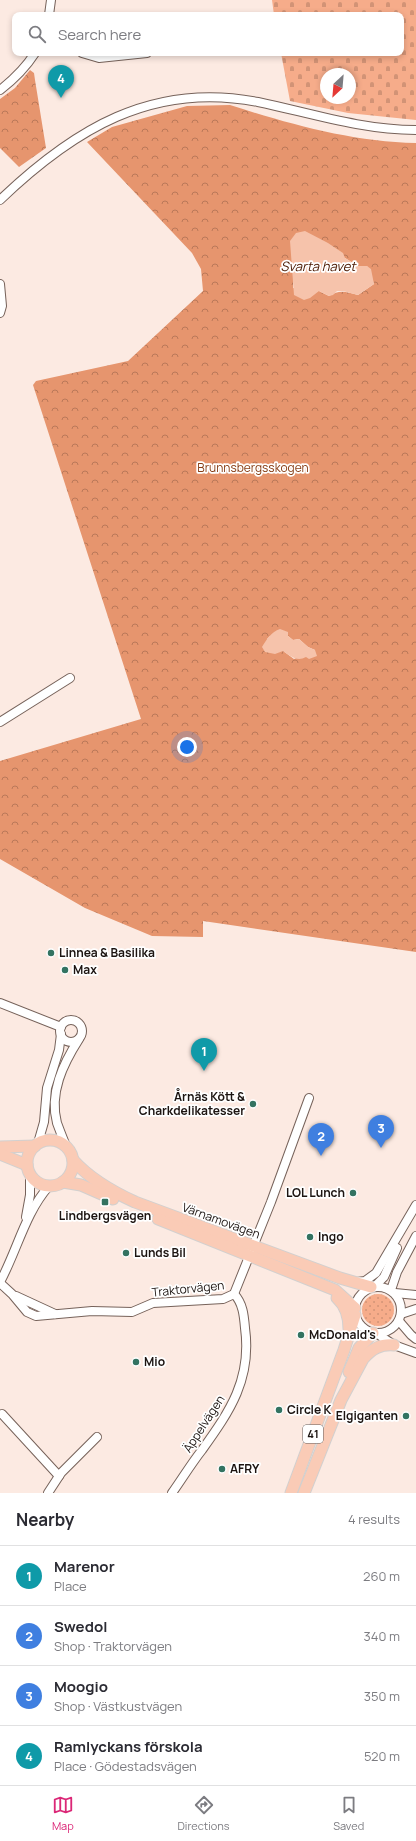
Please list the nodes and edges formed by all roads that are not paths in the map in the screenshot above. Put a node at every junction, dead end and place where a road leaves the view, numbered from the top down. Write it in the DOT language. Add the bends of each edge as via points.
graph roads {
  1 [pos="51,0"];
  2 [pos="49,12"];
  3 [pos="33,56"];
  4 [pos="92,56"];
  5 [pos="118,56"];
  6 [pos="0,90"];
  7 [pos="416,130"];
  8 [pos="0,200"];
  9 [pos="0,284"];
  10 [pos="0,313"];
  11 [pos="70,678"];
  12 [pos="0,722"];
  13 [pos="0,1003"];
  14 [pos="61,1030"];
  15 [pos="79,1039"];
  16 [pos="309,1098"];
  17 [pos="36,1144"];
  18 [pos="66,1146"];
  19 [pos="0,1147"];
  20 [pos="0,1154"];
  21 [pos="73,1160"];
  22 [pos="28,1169"];
  23 [pos="63,1182"];
  24 [pos="49,1186"];
  25 [pos="416,1205"];
  26 [pos="411,1214"];
  27 [pos="24,1227"];
  28 [pos="416,1236"];
  29 [pos="251,1252"];
  30 [pos="289,1271"];
  31 [pos="356,1282"];
  32 [pos="0,1283"];
  33 [pos="373,1287"];
  34 [pos="393,1292"];
  35 [pos="234,1294"];
  36 [pos="416,1295"];
  37 [pos="416,1309"];
  38 [pos="355,1311"];
  39 [pos="400,1318"];
  40 [pos="374,1333"];
  41 [pos="416,1339"];
  42 [pos="347,1341"];
  43 [pos="394,1345"];
  44 [pos="416,1354"];
  45 [pos="341,1400"];
  46 [pos="2,1414"];
  47 [pos="96,1437"];
  48 [pos="59,1476"];
  49 [pos="174,1492"];
  50 [pos="48,1493"];
  51 [pos="291,1493"];
  52 [pos="304,1493"];
  1 -- 2 [label="street"];
  3 -- 6 [label="street"];
  4 -- 5 [label="street"];
  7 -- 8 [label="street" via="349,122 227,98 185,98 167,101 148,105 112,119 68,143 26,175"];
  9 -- 10 [label="street"];
  11 -- 12 [label="street"];
  13 -- 14 [label="street"];
  14 -- 15 [label="street" via="62,1038 68,1042"];
  14 -- 15 [label="street" via="70,1020 77,1022 82,1028"];
  14 -- 17 [label="street" via="60,1050 47,1088 44,1122"];
  15 -- 18 [label="street" via="62,1070 57,1090 57,1123"];
  16 -- 29 [label="street, Traktorvägen"];
  17 -- 18 [label="main road" via="52,1140"];
  17 -- 19 [label="main road"];
  17 -- 22 [label="main road" via="29,1152"];
  18 -- 21 [label="main road"];
  20 -- 22 [label="main road"];
  21 -- 23 [label="main road" via="70,1174"];
  21 -- 29 [label="main road, Värnamovägen" via="88,1176 122,1196"];
  22 -- 24 [label="main road" via="38,1182"];
  22 -- 27 [label="street" via="30,1195"];
  23 -- 24 [label="main road"];
  23 -- 29 [label="main road, Värnamovägen" via="81,1185"];
  24 -- 27 [label="street" via="38,1200"];
  25 -- 26 [label="street"];
  26 -- 31 [label="street" via="376,1273 365,1281"];
  26 -- 33 [label="street" via="386,1273"];
  27 -- 32 [label="street"];
  28 -- 34 [label="street" via="397,1272"];
  29 -- 30 [label="main road, Värnamovägen"];
  29 -- 31 [label="main road, Värnamovägen"];
  29 -- 35 [label="street, Traktorvägen"];
  30 -- 38 [label="main road, Värnamovägen" via="335,1290"];
  30 -- 42 [label="main road, Värnamovägen" via="324,1289 342,1304 349,1319"];
  31 -- 33 [label="main road, Värnamovägen"];
  32 -- 35 [label="street, Traktorvägen" via="12,1294 55,1314 92,1311 132,1312 154,1303 223,1299"];
  33 -- 34 [label="street" via="383,1287"];
  33 -- 38 [label="street, 41" via="362,1293"];
  34 -- 36 [label="street"];
  34 -- 39 [label="street" via="401,1303"];
  35 -- 49 [label="street, Äppelvägen" via="242,1307 246,1336 246,1363 240,1387 224,1419"];
  37 -- 39 [label="street"];
  38 -- 40 [label="street" via="360,1324"];
  38 -- 42 [label="main road, 41"];
  39 -- 40 [label="street, 41" via="387,1332"];
  39 -- 41 [label="street"];
  40 -- 43 [label="street"];
  40 -- 45 [label="main road, 41" via="355,1355"];
  42 -- 51 [label="main road, 41"];
  43 -- 44 [label="street"];
  43 -- 45 [label="main road, 41" via="379,1346 368,1353"];
  45 -- 52 [label="main road, 41"];
  46 -- 48 [label="street"];
  47 -- 48 [label="street"];
  48 -- 50 [label="street"];
}
